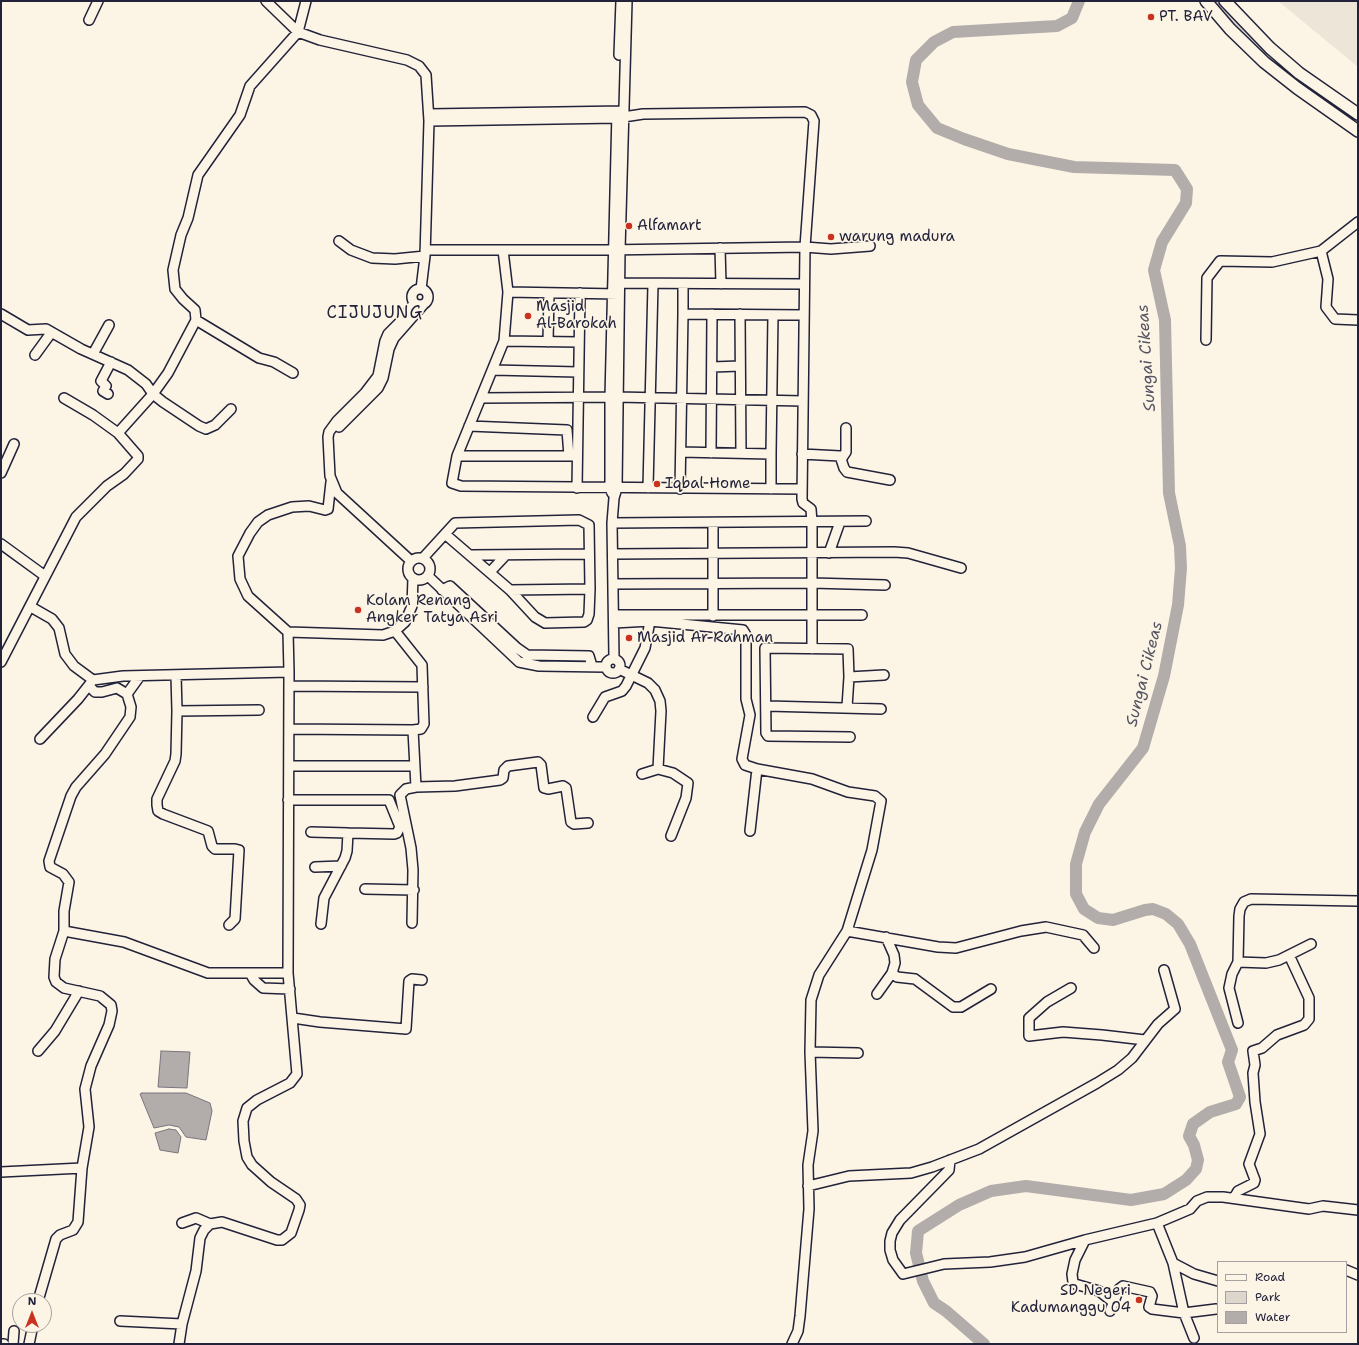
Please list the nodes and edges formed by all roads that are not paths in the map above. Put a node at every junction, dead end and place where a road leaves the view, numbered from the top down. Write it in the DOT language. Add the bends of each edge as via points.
graph roads {
  1 [pos="98,1"];
  2 [pos="266,1"];
  3 [pos="306,1"];
  4 [pos="621,1"];
  5 [pos="627,1"];
  6 [pos="1206,1"];
  7 [pos="1225,1"];
  8 [pos="89,20"];
  9 [pos="623,26"];
  10 [pos="298,32"];
  11 [pos="620,114"];
  12 [pos="1358,114"];
  13 [pos="429,118"];
  14 [pos="1358,131"];
  15 [pos="1358,222"];
  16 [pos="340,241"];
  17 [pos="870,246"];
  18 [pos="805,247"];
  19 [pos="720,248"];
  20 [pos="503,250"];
  21 [pos="617,250"];
  22 [pos="1322,251"];
  23 [pos="425,253"];
  24 [pos="616,283"];
  25 [pos="653,284"];
  26 [pos="683,284"];
  27 [pos="721,284"];
  28 [pos="804,284"];
  29 [pos="421,289"];
  30 [pos="508,292"];
  31 [pos="549,293"];
  32 [pos="580,293"];
  33 [pos="616,294"];
  34 [pos="414,303"];
  35 [pos="423,305"];
  36 [pos="1,314"];
  37 [pos="683,314"];
  38 [pos="712,314"];
  39 [pos="740,314"];
  40 [pos="773,315"];
  41 [pos="804,315"];
  42 [pos="196,320"];
  43 [pos="1358,320"];
  44 [pos="109,325"];
  45 [pos="51,333"];
  46 [pos="1206,340"];
  47 [pos="504,341"];
  48 [pos="548,342"];
  49 [pos="579,342"];
  50 [pos="35,354"];
  51 [pos="93,354"];
  52 [pos="111,362"];
  53 [pos="740,366"];
  54 [pos="712,367"];
  55 [pos="493,370"];
  56 [pos="293,372"];
  57 [pos="578,372"];
  58 [pos="108,394"];
  59 [pos="153,394"];
  60 [pos="614,397"];
  61 [pos="64,398"];
  62 [pos="481,398"];
  63 [pos="578,398"];
  64 [pos="651,398"];
  65 [pos="682,398"];
  66 [pos="712,399"];
  67 [pos="740,399"];
  68 [pos="773,400"];
  69 [pos="803,401"];
  70 [pos="231,409"];
  71 [pos="469,426"];
  72 [pos="846,428"];
  73 [pos="118,432"];
  74 [pos="14,444"];
  75 [pos="329,447"];
  76 [pos="681,452"];
  77 [pos="712,453"];
  78 [pos="741,453"];
  79 [pos="771,454"];
  80 [pos="802,454"];
  81 [pos="457,456"];
  82 [pos="573,456"];
  83 [pos="842,458"];
  84 [pos="1,472"];
  85 [pos="890,480"];
  86 [pos="332,481"];
  87 [pos="577,488"];
  88 [pos="614,488"];
  89 [pos="648,488"];
  90 [pos="680,489"];
  91 [pos="771,489"];
  92 [pos="802,489"];
  93 [pos="866,521"];
  94 [pos="840,522"];
  95 [pos="612,523"];
  96 [pos="812,523"];
  97 [pos="713,524"];
  98 [pos="445,534"];
  99 [pos="1,544"];
  100 [pos="829,553"];
  101 [pos="589,554"];
  102 [pos="613,554"];
  103 [pos="713,554"];
  104 [pos="811,554"];
  105 [pos="471,555"];
  106 [pos="505,556"];
  107 [pos="423,558"];
  108 [pos="411,561"];
  109 [pos="961,568"];
  110 [pos="490,572"];
  111 [pos="45,576"];
  112 [pos="428,576"];
  113 [pos="414,578"];
  114 [pos="812,583"];
  115 [pos="613,584"];
  116 [pos="714,585"];
  117 [pos="885,585"];
  118 [pos="590,589"];
  119 [pos="510,590"];
  120 [pos="31,607"];
  121 [pos="473,613"];
  122 [pos="862,615"];
  123 [pos="713,616"];
  124 [pos="812,616"];
  125 [pos="614,619"];
  126 [pos="650,621"];
  127 [pos="396,631"];
  128 [pos="288,632"];
  129 [pos="502,633"];
  130 [pos="495,640"];
  131 [pos="812,649"];
  132 [pos="539,655"];
  133 [pos="614,658"];
  134 [pos="1,662"];
  135 [pos="539,666"];
  136 [pos="592,666"];
  137 [pos="605,666"];
  138 [pos="619,669"];
  139 [pos="289,672"];
  140 [pos="176,675"];
  141 [pos="884,675"];
  142 [pos="140,676"];
  143 [pos="632,676"];
  144 [pos="849,677"];
  145 [pos="91,683"];
  146 [pos="289,686"];
  147 [pos="424,687"];
  148 [pos="127,694"];
  149 [pos="767,706"];
  150 [pos="847,706"];
  151 [pos="882,709"];
  152 [pos="258,710"];
  153 [pos="177,711"];
  154 [pos="593,717"];
  155 [pos="289,729"];
  156 [pos="414,730"];
  157 [pos="850,737"];
  158 [pos="40,739"];
  159 [pos="289,766"];
  160 [pos="414,766"];
  161 [pos="658,769"];
  162 [pos="757,769"];
  163 [pos="642,774"];
  164 [pos="416,787"];
  165 [pos="288,800"];
  166 [pos="588,823"];
  167 [pos="750,831"];
  168 [pos="311,832"];
  169 [pos="348,834"];
  170 [pos="671,836"];
  171 [pos="341,866"];
  172 [pos="315,867"];
  173 [pos="365,889"];
  174 [pos="414,890"];
  175 [pos="1358,901"];
  176 [pos="412,923"];
  177 [pos="321,924"];
  178 [pos="229,925"];
  179 [pos="64,930"];
  180 [pos="847,931"];
  181 [pos="886,937"];
  182 [pos="1311,944"];
  183 [pos="1094,948"];
  184 [pos="1289,955"];
  185 [pos="1238,962"];
  186 [pos="1164,970"];
  187 [pos="250,973"];
  188 [pos="288,973"];
  189 [pos="892,973"];
  190 [pos="422,980"];
  191 [pos="1071,988"];
  192 [pos="290,989"];
  193 [pos="991,989"];
  194 [pos="80,992"];
  195 [pos="877,994"];
  196 [pos="293,1018"];
  197 [pos="1238,1023"];
  198 [pos="1145,1040"];
  199 [pos="38,1051"];
  200 [pos="810,1052"];
  201 [pos="858,1053"];
  202 [pos="950,1160"];
  203 [pos="82,1168"];
  204 [pos="1,1172"];
  205 [pos="808,1186"];
  206 [pos="1234,1198"];
  207 [pos="1358,1210"];
  208 [pos="182,1223"];
  209 [pos="1157,1223"];
  210 [pos="210,1224"];
  211 [pos="1085,1240"];
  212 [pos="1173,1262"];
  213 [pos="1347,1270"];
  214 [pos="1358,1275"];
  215 [pos="1217,1281"];
  216 [pos="40,1293"];
  217 [pos="1216,1309"];
  218 [pos="1184,1313"];
  219 [pos="120,1321"];
  220 [pos="182,1324"];
  221 [pos="14,1333"];
  222 [pos="31,1333"];
  223 [pos="1194,1338"];
  224 [pos="13,1344"];
  225 [pos="29,1344"];
  226 [pos="179,1344"];
  227 [pos="792,1344"];
  1 -- 8 [label="street"];
  2 -- 10 [label="street"];
  3 -- 10 [label="street"];
  4 -- 9 [label="street"];
  5 -- 9 [label="street"];
  6 -- 14 [label="main road" via="1264,62"];
  7 -- 12 [label="main road" via="1270,48 1299,73"];
  9 -- 11 [label="street"];
  10 -- 13 [label="street" via="320,40 414,62 426,75"];
  10 -- 42 [label="street" via="250,86 240,115 198,175 173,270 175,289 195,310"];
  11 -- 13 [label="street"];
  11 -- 18 [label="street" via="805,112 811,115 814,121"];
  11 -- 21 [label="street"];
  13 -- 23 [label="street"];
  15 -- 22 [label="street"];
  16 -- 23 [label="street" via="351,250 372,258 395,259"];
  17 -- 18 [label="street" via="831,250"];
  18 -- 19 [label="street"];
  18 -- 28 [label="street"];
  19 -- 21 [label="street"];
  19 -- 27 [label="street"];
  20 -- 21 [label="street"];
  20 -- 23 [label="street"];
  20 -- 30 [label="street"];
  21 -- 24 [label="street"];
  22 -- 43 [label="street" via="1328,279 1326,307 1335,319"];
  22 -- 46 [label="street" via="1272,262 1220,261 1207,278"];
  23 -- 29 [label="street"];
  24 -- 25 [label="street"];
  24 -- 33 [label="street"];
  25 -- 26 [label="street"];
  25 -- 64 [label="street"];
  26 -- 27 [label="street"];
  26 -- 37 [label="street"];
  27 -- 28 [label="street"];
  28 -- 41 [label="street"];
  29 -- 34 [label="street" via="414,292"];
  29 -- 35 [label="street" via="428,296"];
  30 -- 31 [label="street"];
  30 -- 47 [label="street"];
  31 -- 32 [label="street"];
  31 -- 48 [label="street"];
  32 -- 33 [label="street"];
  32 -- 49 [label="street"];
  33 -- 60 [label="street"];
  34 -- 35 [label="street"];
  34 -- 75 [label="street" via="405,317 388,334 378,376 333,426 328,437"];
  35 -- 75 [label="street" via="394,338 382,381 337,430"];
  36 -- 45 [label="street" via="28,330 46,329"];
  37 -- 38 [label="street"];
  37 -- 65 [label="street"];
  38 -- 39 [label="street"];
  38 -- 54 [label="street"];
  39 -- 40 [label="street"];
  39 -- 53 [label="street"];
  40 -- 41 [label="street"];
  40 -- 68 [label="street"];
  41 -- 69 [label="street"];
  42 -- 56 [label="street" via="259,358 274,362"];
  42 -- 59 [label="street" via="168,373"];
  44 -- 51 [label="street"];
  45 -- 50 [label="street"];
  45 -- 51 [label="street"];
  47 -- 48 [label="street"];
  47 -- 55 [label="street"];
  48 -- 49 [label="street"];
  49 -- 57 [label="street"];
  51 -- 52 [label="street"];
  52 -- 58 [label="street" via="101,381 106,386 103,391"];
  52 -- 59 [label="street" via="140,374"];
  53 -- 54 [label="street"];
  53 -- 67 [label="street"];
  54 -- 66 [label="street"];
  55 -- 57 [label="street"];
  55 -- 62 [label="street"];
  57 -- 63 [label="street"];
  59 -- 70 [label="street" via="206,429 222,420"];
  59 -- 73 [label="street"];
  60 -- 63 [label="street"];
  60 -- 64 [label="street"];
  60 -- 88 [label="street"];
  61 -- 73 [label="street"];
  62 -- 63 [label="street"];
  62 -- 71 [label="street"];
  63 -- 82 [label="street"];
  64 -- 65 [label="street"];
  64 -- 89 [label="street"];
  65 -- 66 [label="street"];
  65 -- 76 [label="street"];
  66 -- 67 [label="street"];
  66 -- 77 [label="street"];
  67 -- 68 [label="street"];
  67 -- 78 [label="street"];
  68 -- 69 [label="street"];
  68 -- 79 [label="street"];
  69 -- 80 [label="street"];
  71 -- 81 [label="street"];
  71 -- 82 [label="street" via="567,430"];
  72 -- 83 [label="street" via="846,452"];
  73 -- 111 [label="street" via="138,459 76,517"];
  74 -- 84 [label="street"];
  75 -- 86 [label="street"];
  76 -- 77 [label="street"];
  76 -- 90 [label="street"];
  77 -- 78 [label="street"];
  78 -- 79 [label="street"];
  79 -- 91 [label="street"];
  80 -- 83 [label="street"];
  80 -- 92 [label="street"];
  81 -- 82 [label="street"];
  81 -- 87 [label="street" via="452,478 454,485"];
  82 -- 87 [label="street"];
  83 -- 85 [label="street" via="847,472"];
  86 -- 108 [label="street" via="337,493"];
  86 -- 128 [label="street" via="328,509 292,507 268,515 258,522 238,556 240,579 248,596"];
  87 -- 88 [label="street"];
  88 -- 89 [label="street"];
  88 -- 95 [label="street"];
  89 -- 90 [label="street"];
  90 -- 91 [label="street"];
  91 -- 92 [label="street"];
  92 -- 96 [label="street" via="802,502 811,509"];
  93 -- 94 [label="street"];
  94 -- 96 [label="street"];
  94 -- 100 [label="street"];
  95 -- 97 [label="street"];
  95 -- 102 [label="street"];
  96 -- 97 [label="street"];
  96 -- 104 [label="street"];
  97 -- 103 [label="street"];
  98 -- 101 [label="street" via="455,523 579,520 589,525"];
  98 -- 105 [label="street"];
  98 -- 107 [label="street"];
  99 -- 111 [label="street"];
  100 -- 104 [label="street"];
  100 -- 109 [label="street" via="908,553"];
  101 -- 106 [label="street"];
  101 -- 118 [label="street"];
  102 -- 103 [label="street"];
  102 -- 115 [label="street"];
  103 -- 104 [label="street"];
  103 -- 116 [label="street"];
  104 -- 114 [label="street"];
  105 -- 106 [label="street"];
  105 -- 110 [label="street"];
  106 -- 110 [label="street"];
  107 -- 108 [label="street"];
  107 -- 112 [label="street" via="430,564"];
  108 -- 113 [label="street" via="408,569"];
  110 -- 119 [label="street"];
  111 -- 120 [label="street"];
  112 -- 113 [label="street" via="420,580"];
  112 -- 121 [label="street"];
  113 -- 127 [label="street" via="412,606 405,622"];
  114 -- 116 [label="street"];
  114 -- 117 [label="street"];
  114 -- 124 [label="street"];
  115 -- 116 [label="street"];
  115 -- 125 [label="street"];
  116 -- 123 [label="street"];
  118 -- 119 [label="street"];
  118 -- 119 [label="street" via="587,620 545,623 535,617"];
  120 -- 134 [label="street"];
  120 -- 145 [label="street" via="52,619 59,628 65,654"];
  121 -- 129 [label="street"];
  121 -- 130 [label="street"];
  122 -- 124 [label="street"];
  123 -- 124 [label="street"];
  123 -- 125 [label="street"];
  124 -- 131 [label="street"];
  125 -- 126 [label="street"];
  125 -- 133 [label="street"];
  126 -- 143 [label="street" via="645,648"];
  126 -- 162 [label="street" via="746,632 746,699 750,715 742,759 745,765"];
  127 -- 128 [label="street" via="383,635"];
  127 -- 147 [label="street" via="421,662"];
  128 -- 139 [label="street"];
  129 -- 130 [label="street"];
  129 -- 132 [label="street" via="525,654"];
  130 -- 135 [label="street" via="519,662"];
  131 -- 144 [label="street" via="848,649"];
  131 -- 149 [label="street" via="762,648"];
  132 -- 135 [label="street"];
  132 -- 136 [label="street" via="589,656"];
  133 -- 137 [label="street" via="606,662"];
  133 -- 138 [label="street" via="620,662"];
  135 -- 136 [label="street"];
  136 -- 137 [label="street"];
  137 -- 138 [label="street" via="611,673 616,673"];
  138 -- 143 [label="street"];
  139 -- 140 [label="street"];
  139 -- 146 [label="street"];
  140 -- 142 [label="street"];
  140 -- 153 [label="street"];
  141 -- 144 [label="street"];
  142 -- 145 [label="street" via="112,676"];
  142 -- 148 [label="street"];
  143 -- 154 [label="street" via="622,691 605,697"];
  143 -- 161 [label="street" via="655,690 660,701"];
  144 -- 150 [label="street"];
  145 -- 148 [label="street" via="95,692 117,688"];
  145 -- 158 [label="street"];
  146 -- 147 [label="street"];
  146 -- 155 [label="street"];
  147 -- 156 [label="street" via="424,724 422,729"];
  148 -- 179 [label="street" via="131,707 130,717 105,754 71,796 49,862 50,866 63,874 69,882"];
  149 -- 150 [label="street"];
  149 -- 157 [label="street" via="768,736"];
  150 -- 151 [label="street"];
  152 -- 153 [label="street"];
  153 -- 178 [label="street" via="175,761 157,799 158,811 208,831 215,849 239,850 235,919"];
  155 -- 156 [label="street"];
  155 -- 159 [label="street"];
  156 -- 160 [label="street"];
  159 -- 160 [label="street"];
  159 -- 165 [label="street"];
  160 -- 164 [label="street"];
  161 -- 163 [label="street"];
  161 -- 170 [label="street" via="673,773 688,783 686,798"];
  162 -- 167 [label="street"];
  162 -- 180 [label="street" via="812,779 848,792 880,798 872,850"];
  164 -- 166 [label="street" via="455,786 500,780 508,766 538,762 541,765 544,788 566,788 572,823"];
  164 -- 174 [label="street" via="406,789 400,795 411,848"];
  165 -- 169 [label="street" via="388,799 391,802 400,826 397,833"];
  165 -- 188 [label="street"];
  168 -- 169 [label="street"];
  169 -- 171 [label="street" via="347,851"];
  171 -- 172 [label="street"];
  171 -- 177 [label="street" via="324,898"];
  173 -- 174 [label="street"];
  174 -- 176 [label="street"];
  175 -- 185 [label="street" via="1251,899 1244,902 1239,916"];
  179 -- 187 [label="street" via="124,942 208,973"];
  179 -- 194 [label="street" via="55,959 54,977 59,986"];
  180 -- 181 [label="street"];
  180 -- 200 [label="street" via="826,963 813,992"];
  181 -- 183 [label="street" via="938,947 959,948 1046,927 1083,935"];
  181 -- 189 [label="street" via="894,955"];
  182 -- 184 [label="street"];
  184 -- 185 [label="street" via="1266,963"];
  184 -- 206 [label="street" via="1309,998 1309,1019 1304,1025 1277,1035 1262,1048 1253,1051 1256,1064 1253,1073 1255,1102 1260,1134 1249,1164 1255,1180 1238,1191"];
  185 -- 197 [label="street" via="1229,988"];
  186 -- 198 [label="street" via="1175,1010 1158,1024"];
  187 -- 188 [label="street"];
  187 -- 192 [label="street" via="264,988"];
  188 -- 192 [label="street"];
  189 -- 193 [label="street" via="897,977 915,979 953,1007 961,1007"];
  189 -- 195 [label="street"];
  190 -- 196 [label="street" via="409,981 406,1029 331,1024"];
  191 -- 198 [label="street" via="1047,1002 1029,1018 1029,1036 1070,1032"];
  192 -- 196 [label="street"];
  194 -- 199 [label="street" via="55,1031"];
  194 -- 203 [label="street" via="107,1000 112,1011 109,1025 87,1078 85,1102 89,1127"];
  196 -- 210 [label="street" via="296,1078 251,1103 243,1121 245,1150 252,1165 298,1202 299,1210 294,1224 287,1238 277,1240 228,1224"];
  198 -- 202 [label="street" via="1132,1058 1097,1083 979,1149"];
  200 -- 201 [label="street"];
  200 -- 205 [label="street" via="813,1131"];
  202 -- 205 [label="street" via="911,1173 849,1176"];
  202 -- 211 [label="street" via="949,1170 900,1220 892,1233 890,1241 893,1260 901,1273 956,1263 1025,1257"];
  203 -- 204 [label="street"];
  203 -- 216 [label="street" via="78,1222 73,1230 56,1239"];
  205 -- 227 [label="street" via="800,1316 798,1331"];
  206 -- 207 [label="street" via="1309,1210 1323,1206"];
  206 -- 209 [label="street" via="1215,1197 1198,1200 1190,1209"];
  208 -- 210 [label="street" via="196,1218"];
  209 -- 211 [label="street"];
  209 -- 212 [label="street"];
  210 -- 220 [label="street" via="202,1234 196,1271"];
  211 -- 218 [label="street" via="1075,1260 1073,1282 1099,1291 1111,1307 1119,1289 1126,1286 1150,1292 1150,1309"];
  212 -- 215 [label="street" via="1194,1274"];
  212 -- 218 [label="street"];
  213 -- 214 [label="street"];
  217 -- 218 [label="street"];
  218 -- 223 [label="street"];
  219 -- 220 [label="street"];
  220 -- 226 [label="street"];
  221 -- 224 [label="street"];
  222 -- 225 [label="street"];
}
